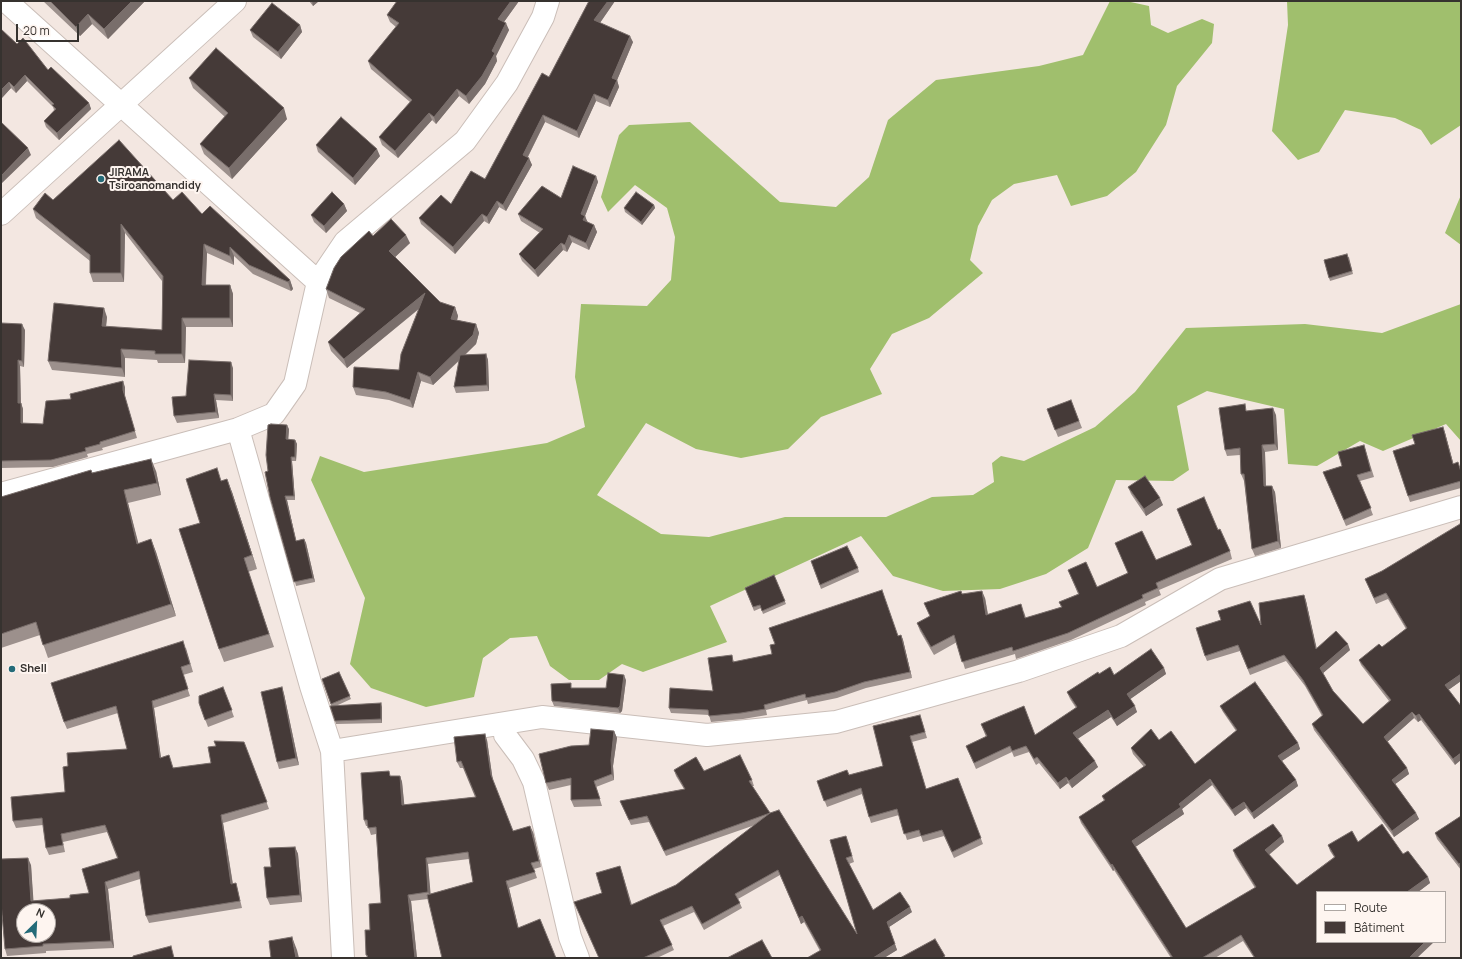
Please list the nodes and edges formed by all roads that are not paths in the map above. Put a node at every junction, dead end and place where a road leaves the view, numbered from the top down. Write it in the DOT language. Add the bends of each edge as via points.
graph roads {
  1 [pos="6,1"];
  2 [pos="235,1"];
  3 [pos="548,1"];
  4 [pos="122,105"];
  5 [pos="1,214"];
  6 [pos="318,282"];
  7 [pos="238,429"];
  8 [pos="1,494"];
  9 [pos="1461,507"];
  10 [pos="505,735"];
  11 [pos="332,751"];
  12 [pos="343,958"];
  13 [pos="578,958"];
  1 -- 4 [label="street"];
  2 -- 4 [label="street"];
  3 -- 6 [label="street" via="543,17 508,83 465,141 345,242"];
  4 -- 5 [label="street"];
  4 -- 6 [label="street"];
  6 -- 7 [label="street" via="295,384 274,414"];
  7 -- 8 [label="street"];
  7 -- 11 [label="street"];
  9 -- 11 [label="street" via="1220,579 1121,636 1019,670 836,722 707,735 542,717"];
  10 -- 13 [label="street" via="523,759 534,782 570,937"];
  11 -- 12 [label="street"];
}
